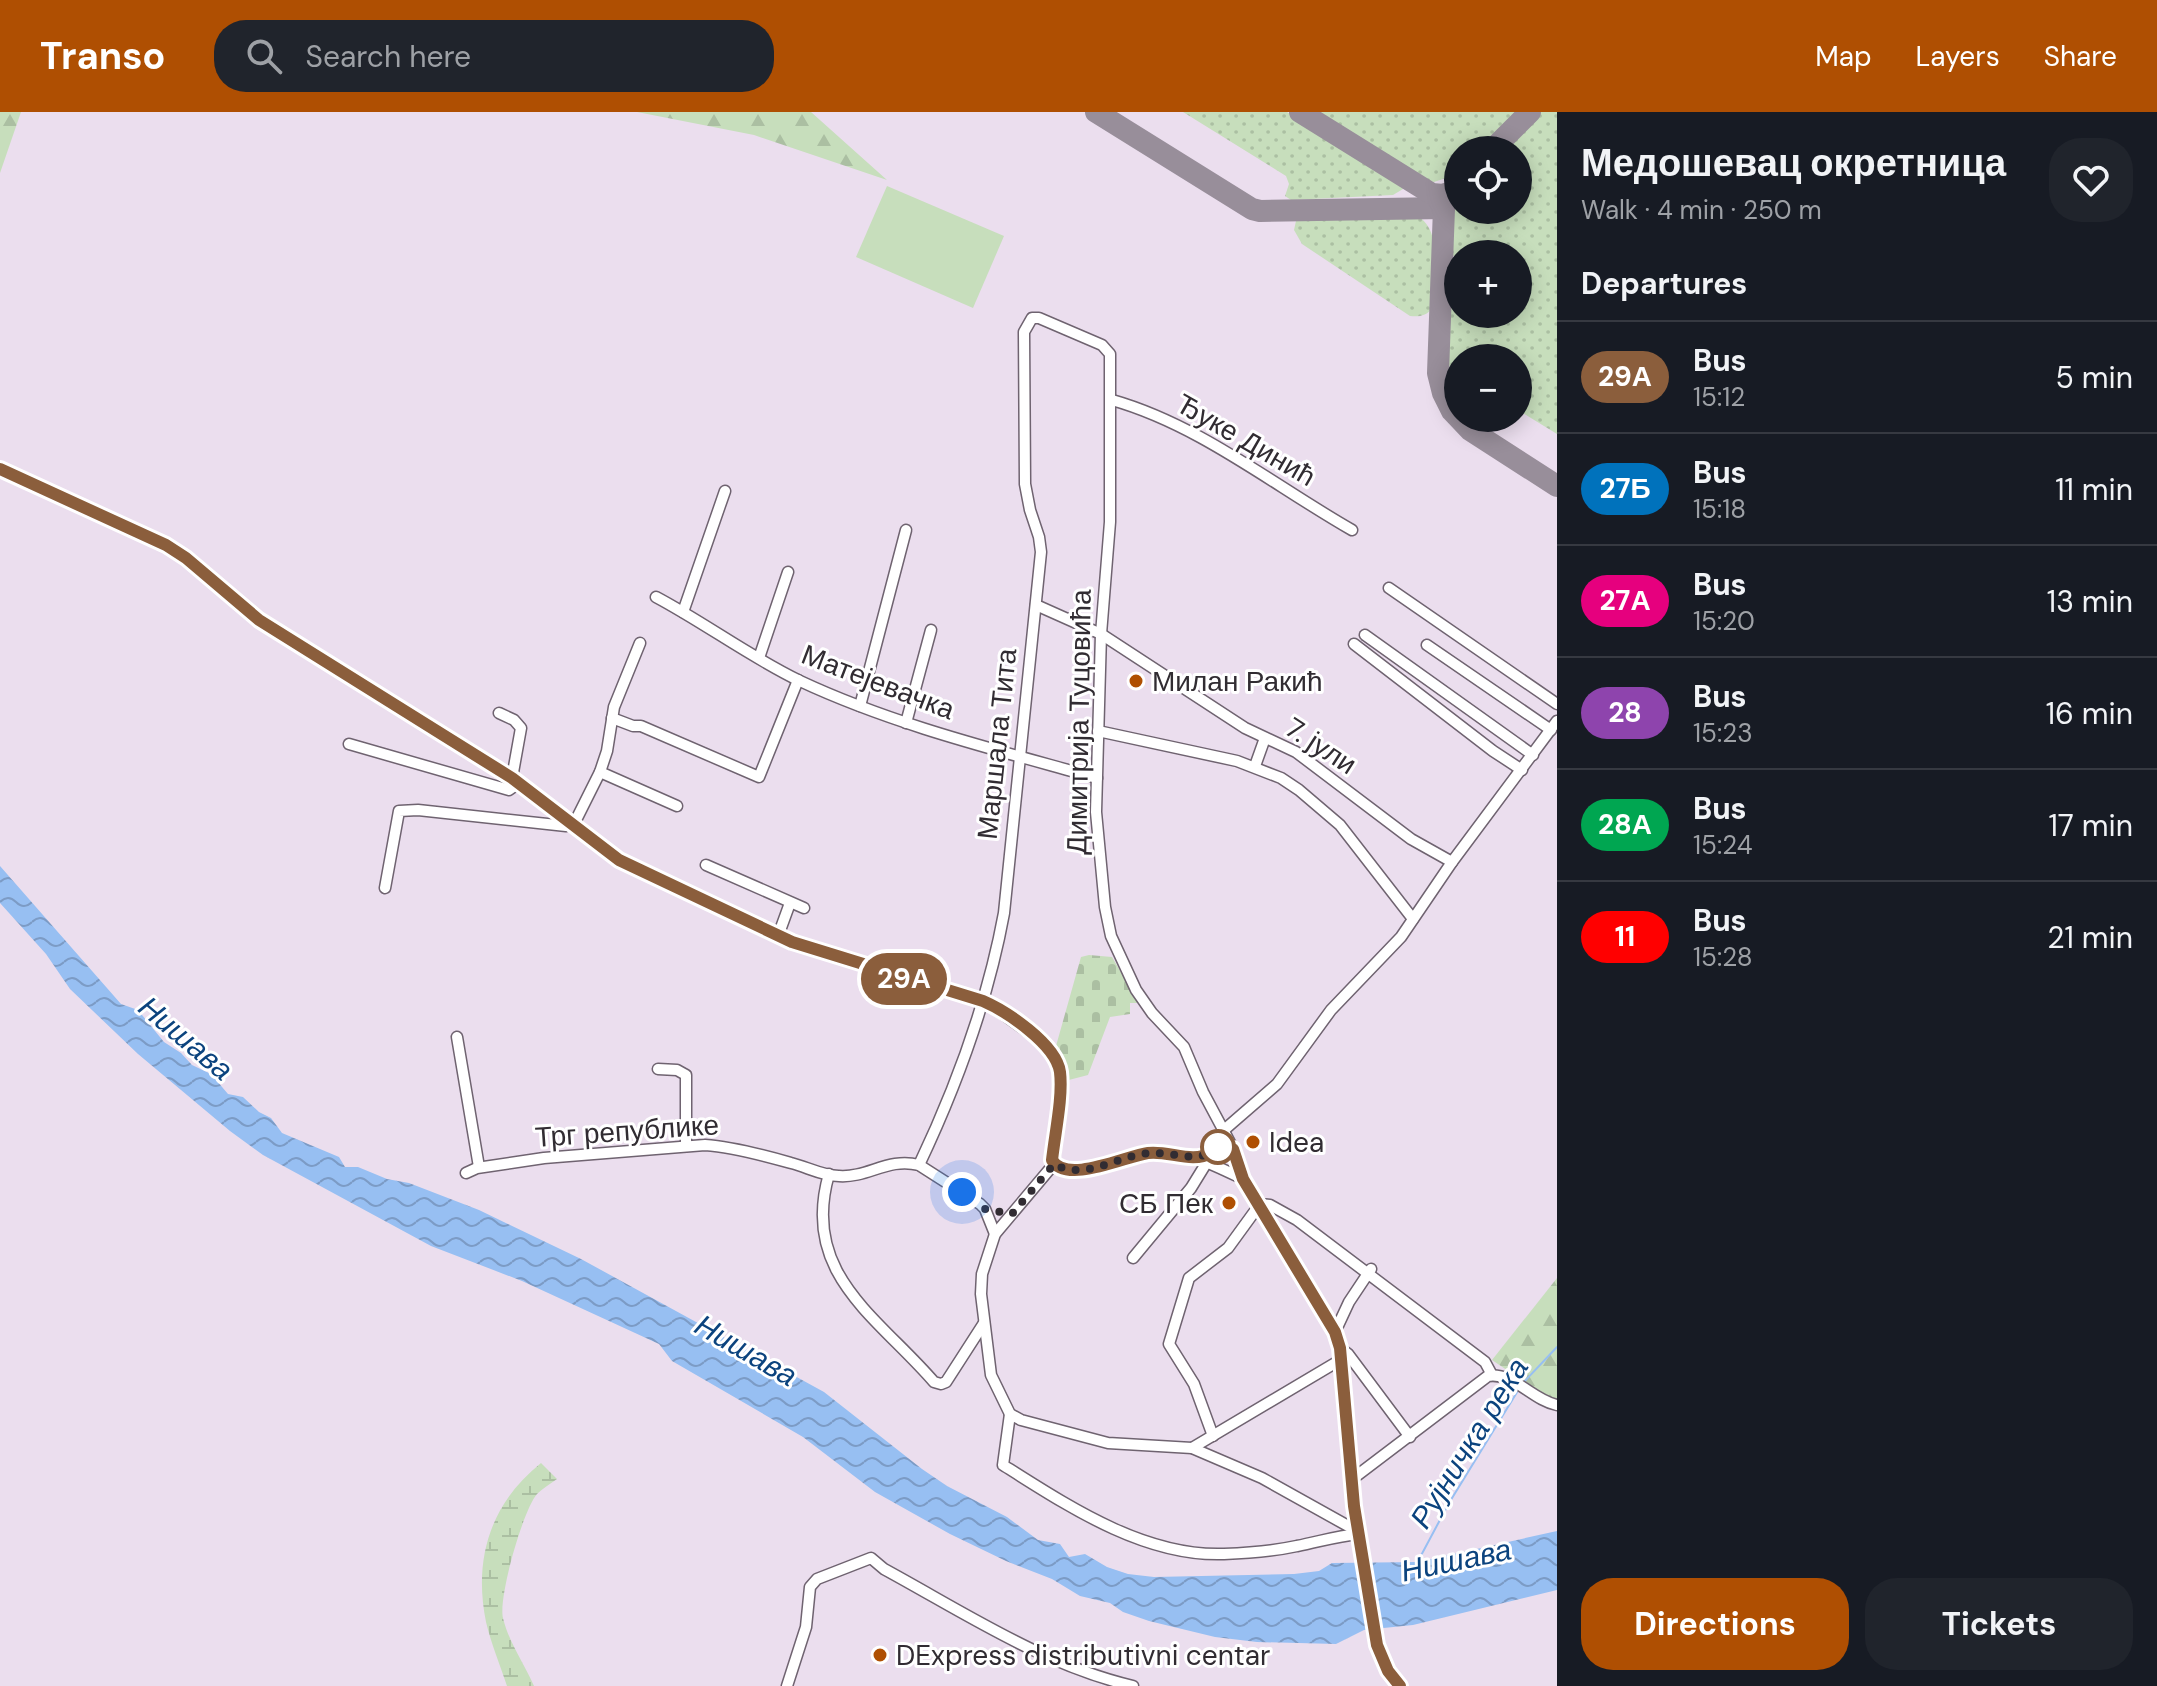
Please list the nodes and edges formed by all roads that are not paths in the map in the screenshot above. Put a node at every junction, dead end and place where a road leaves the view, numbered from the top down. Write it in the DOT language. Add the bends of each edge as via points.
graph roads {
  1 [pos="1032,318"];
  2 [pos="1112,400"];
  3 [pos="0,469"];
  4 [pos="725,491"];
  5 [pos="906,530"];
  6 [pos="1352,530"];
  7 [pos="788,572"];
  8 [pos="1389,588"];
  9 [pos="656,597"];
  10 [pos="1036,605"];
  11 [pos="683,612"];
  12 [pos="931,630"];
  13 [pos="1101,634"];
  14 [pos="1365,635"];
  15 [pos="640,643"];
  16 [pos="1354,644"];
  17 [pos="1427,645"];
  18 [pos="759,658"];
  19 [pos="798,680"];
  20 [pos="1557,704"];
  21 [pos="860,706"];
  22 [pos="499,713"];
  23 [pos="612,718"];
  24 [pos="906,723"];
  25 [pos="1554,725"];
  26 [pos="1098,731"];
  27 [pos="1265,738"];
  28 [pos="349,744"];
  29 [pos="1533,755"];
  30 [pos="1019,756"];
  31 [pos="1255,766"];
  32 [pos="1522,770"];
  33 [pos="600,772"];
  34 [pos="1097,778"];
  35 [pos="516,780"];
  36 [pos="677,806"];
  37 [pos="574,824"];
  38 [pos="1452,862"];
  39 [pos="706,865"];
  40 [pos="385,888"];
  41 [pos="790,903"];
  42 [pos="804,908"];
  43 [pos="1413,919"];
  44 [pos="778,936"];
  45 [pos="983,1001"];
  46 [pos="457,1037"];
  47 [pos="658,1069"];
  48 [pos="686,1146"];
  49 [pos="1216,1149"];
  50 [pos="1236,1160"];
  51 [pos="1054,1164"];
  52 [pos="919,1165"];
  53 [pos="479,1167"];
  54 [pos="1225,1170"];
  55 [pos="466,1173"];
  56 [pos="829,1174"];
  57 [pos="1243,1179"];
  58 [pos="1260,1204"];
  59 [pos="985,1209"];
  60 [pos="1012,1214"];
  61 [pos="995,1234"];
  62 [pos="1133,1258"];
  63 [pos="1370,1271"];
  64 [pos="984,1323"];
  65 [pos="1335,1332"];
  66 [pos="1341,1353"];
  67 [pos="1492,1375"];
  68 [pos="1557,1405"];
  69 [pos="1010,1414"];
  70 [pos="1213,1436"];
  71 [pos="1410,1437"];
  72 [pos="1192,1448"];
  73 [pos="1351,1480"];
  74 [pos="1358,1533"];
  75 [pos="1395,1683"];
  76 [pos="787,1686"];
  77 [pos="1133,1686"];
  1 -- 2 [label="street, Димитрија Туцовића" via="1107,349"];
  1 -- 10 [label="street, Маршала Тита" via="1024,340 1025,484 1041,552"];
  2 -- 6 [label="street, Ђуке Динић" via="1193,433"];
  2 -- 13 [label="street, Димитрија Туцовића"];
  3 -- 35 [label="street" via="166,545 259,620"];
  4 -- 11 [label="street"];
  5 -- 21 [label="street"];
  7 -- 18 [label="street"];
  8 -- 20 [label="street"];
  9 -- 11 [label="street, Матејевачка"];
  10 -- 13 [label="street, 7. јули"];
  10 -- 30 [label="street, Маршала Тита"];
  11 -- 18 [label="street, Матејевачка"];
  12 -- 24 [label="street"];
  13 -- 26 [label="street, Димитрија Туцовића"];
  13 -- 27 [label="street, 7. јули"];
  14 -- 29 [label="street"];
  15 -- 23 [label="street"];
  16 -- 32 [label="street"];
  17 -- 25 [label="street"];
  18 -- 19 [label="street, Матејевачка"];
  19 -- 21 [label="street, Матејевачка"];
  19 -- 23 [label="street" via="759,777"];
  21 -- 24 [label="street, Матејевачка"];
  22 -- 35 [label="street" via="521,728"];
  23 -- 33 [label="street"];
  24 -- 30 [label="street, Матејевачка"];
  25 -- 29 [label="street"];
  26 -- 31 [label="street"];
  26 -- 34 [label="street, Димитрија Туцовића"];
  27 -- 31 [label="street"];
  27 -- 38 [label="street, 7. јули" via="1296,752 1411,839"];
  28 -- 35 [label="street" via="509,790"];
  29 -- 32 [label="street"];
  30 -- 34 [label="street, Матејевачка"];
  30 -- 45 [label="street, Маршала Тита" via="1004,913"];
  31 -- 43 [label="street" via="1299,790 1340,825"];
  32 -- 38 [label="street"];
  33 -- 36 [label="street"];
  33 -- 37 [label="street"];
  34 -- 49 [label="street, Димитрија Туцовића" via="1101,879 1111,936 1144,1003 1184,1047 1203,1092"];
  35 -- 37 [label="street"];
  37 -- 40 [label="street" via="399,811"];
  37 -- 44 [label="street" via="619,860"];
  38 -- 43 [label="street"];
  39 -- 41 [label="street"];
  41 -- 42 [label="street"];
  41 -- 44 [label="street"];
  43 -- 49 [label="street" via="1331,1010 1277,1084"];
  44 -- 45 [label="street"];
  45 -- 51 [label="street" via="1032,1033 1058,1065"];
  45 -- 52 [label="street, Маршала Тита" via="946,1107"];
  46 -- 53 [label="street"];
  47 -- 48 [label="street" via="686,1075"];
  48 -- 53 [label="street, Трг републике"];
  48 -- 56 [label="street, Трг републике" via="731,1148"];
  49 -- 50 [label="street, Димитрија Туцовића" via="1235,1152"];
  49 -- 51 [label="street" via="1149,1153 1074,1170"];
  49 -- 54 [label="street" via="1217,1168"];
  49 -- 62 [label="street"];
  50 -- 54 [label="street"];
  50 -- 57 [label="street, Димитрија Туцовића"];
  51 -- 60 [label="street"];
  52 -- 56 [label="street, Трг републике" via="897,1163 846,1176"];
  52 -- 59 [label="street"];
  53 -- 55 [label="street, Трг републике"];
  54 -- 57 [label="street"];
  56 -- 64 [label="street" via="822,1205 829,1257 860,1308 934,1382 946,1382"];
  57 -- 58 [label="street, Димитрија Туцовића"];
  58 -- 63 [label="street" via="1284,1211"];
  58 -- 65 [label="street, Димитрија Туцовића"];
  58 -- 70 [label="street" via="1228,1248 1189,1278 1171,1336 1170,1348 1194,1384"];
  59 -- 60 [label="street"];
  59 -- 61 [label="street"];
  60 -- 61 [label="street"];
  61 -- 64 [label="street" via="982,1274"];
  63 -- 65 [label="street"];
  63 -- 67 [label="street" via="1485,1362"];
  64 -- 69 [label="street" via="991,1375"];
  65 -- 66 [label="street, Димитрија Туцовића"];
  66 -- 70 [label="street"];
  66 -- 71 [label="street" via="1348,1354"];
  66 -- 73 [label="street"];
  67 -- 68 [label="street"];
  67 -- 71 [label="street"];
  69 -- 72 [label="street" via="1108,1443"];
  69 -- 74 [label="street" via="1003,1465 1071,1507 1154,1543 1224,1554"];
  70 -- 72 [label="street"];
  71 -- 73 [label="street"];
  72 -- 74 [label="street" via="1262,1478"];
  73 -- 74 [label="street"];
  74 -- 75 [label="street" via="1377,1645"];
  76 -- 77 [label="street" via="806,1627 810,1587 817,1579 871,1558 1043,1656"];
}
